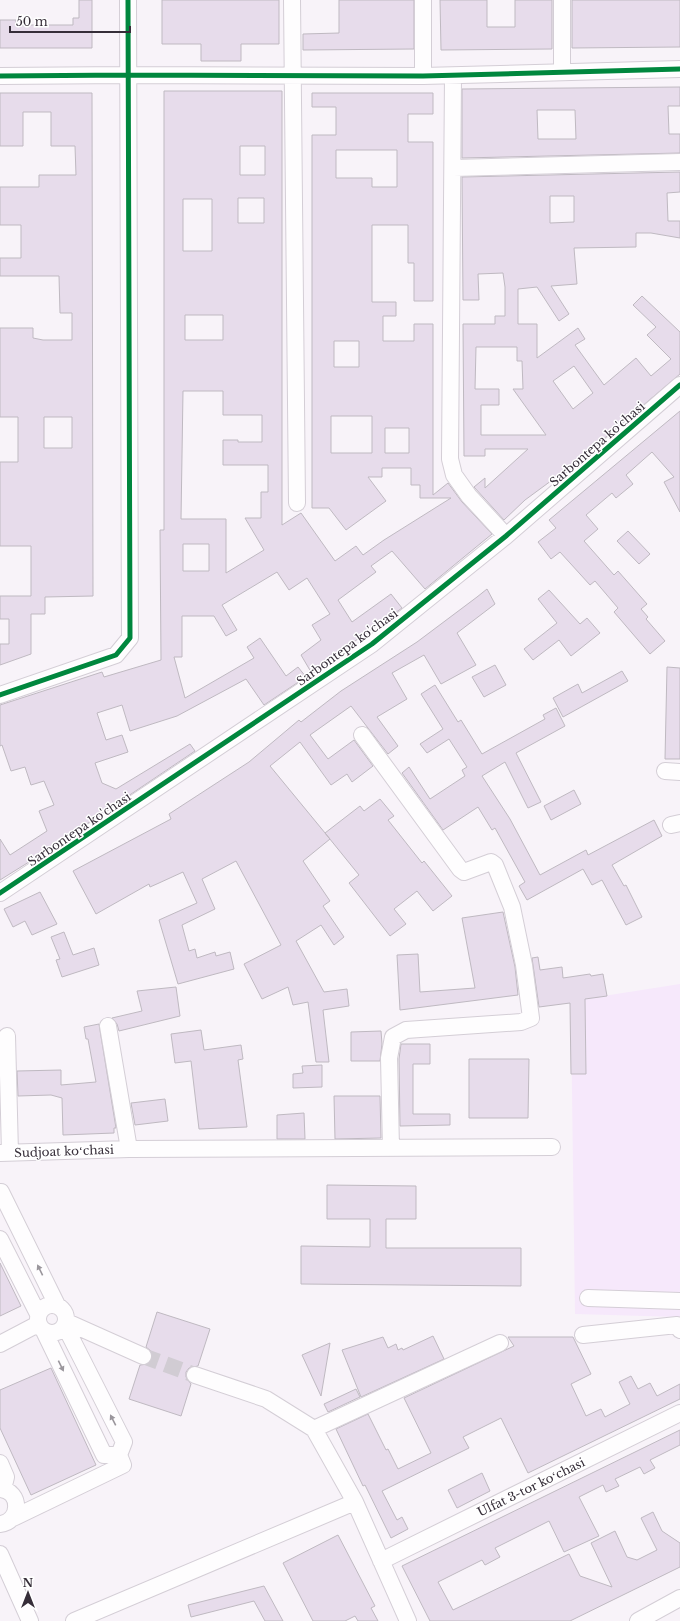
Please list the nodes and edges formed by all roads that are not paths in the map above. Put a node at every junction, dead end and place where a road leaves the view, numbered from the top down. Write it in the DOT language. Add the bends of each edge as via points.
graph roads {
  1 [pos="128,0"];
  2 [pos="292,0"];
  3 [pos="423,0"];
  4 [pos="562,0"];
  5 [pos="680,68"];
  6 [pos="562,71"];
  7 [pos="127,75"];
  8 [pos="294,75"];
  9 [pos="0,76"];
  10 [pos="423,76"];
  11 [pos="453,76"];
  12 [pos="680,162"];
  13 [pos="453,168"];
  14 [pos="680,385"];
  15 [pos="296,503"];
  16 [pos="506,536"];
  17 [pos="0,695"];
  18 [pos="362,735"];
  19 [pos="0,893"];
  20 [pos="108,1026"];
  21 [pos="7,1036"];
  22 [pos="552,1147"];
  23 [pos="391,1148"];
  24 [pos="129,1149"];
  25 [pos="5,1153"];
  26 [pos="0,1192"];
  27 [pos="0,1239"];
  28 [pos="588,1298"];
  29 [pos="680,1301"];
  30 [pos="57,1305"];
  31 [pos="40,1323"];
  32 [pos="66,1324"];
  33 [pos="680,1330"];
  34 [pos="583,1335"];
  35 [pos="500,1343"];
  36 [pos="0,1344"];
  37 [pos="143,1356"];
  38 [pos="195,1374"];
  39 [pos="680,1413"];
  40 [pos="314,1429"];
  41 [pos="118,1455"];
  42 [pos="0,1463"];
  43 [pos="2,1489"];
  44 [pos="355,1502"];
  45 [pos="6,1521"];
  46 [pos="0,1554"];
  47 [pos="381,1561"];
  48 [pos="680,1598"];
  49 [pos="106,1614"];
  50 [pos="30,1621"];
  51 [pos="74,1621"];
  52 [pos="408,1621"];
  53 [pos="638,1621"];
  1 -- 7 [label="street"];
  2 -- 8 [label="street"];
  3 -- 10 [label="street"];
  4 -- 6 [label="street"];
  5 -- 6 [label="street"];
  6 -- 11 [label="street"];
  7 -- 8 [label="street"];
  7 -- 9 [label="street"];
  7 -- 17 [label="street" via="130,638 116,655"];
  8 -- 10 [label="street"];
  8 -- 15 [label="street"];
  10 -- 11 [label="street"];
  11 -- 13 [label="street"];
  12 -- 13 [label="street"];
  13 -- 16 [label="street" via="450,460 454,475 469,496"];
  14 -- 16 [label="street, Sarbontepa ko'chasi"];
  16 -- 19 [label="street, Sarbontepa ko'chasi" via="372,644"];
  18 -- 23 [label="street" via="460,869 464,872 491,862 495,865 512,907 524,965 531,1018 521,1022 406,1030 393,1037 390,1058"];
  20 -- 24 [label="street"];
  21 -- 25 [label="street"];
  22 -- 23 [label="street, Sudjoat koʻchasi"];
  23 -- 24 [label="street, Sudjoat koʻchasi"];
  24 -- 25 [label="street, Sudjoat koʻchasi"];
  30 -- 26 [label="street, one-way"];
  27 -- 31 [label="street"];
  28 -- 29 [label="street"];
  30 -- 31 [label="street" via="44,1307"];
  30 -- 32 [label="street" via="65,1312"];
  31 -- 32 [label="street" via="49,1333 58,1333"];
  31 -- 36 [label="street"];
  31 -- 41 [label="street, one-way" via="104,1455"];
  32 -- 37 [label="street"];
  41 -- 32 [label="street, one-way" via="124,1442"];
  33 -- 34 [label="street" via="677,1325"];
  35 -- 40 [label="street"];
  38 -- 40 [label="street" via="266,1399"];
  39 -- 47 [label="street, Ulfat 3-tor koʻchasi"];
  40 -- 44 [label="street"];
  41 -- 45 [label="street" via="123,1465"];
  42 -- 43 [label="street" via="6,1477"];
  43 -- 45 [label="street" via="9,1491 17,1507"];
  44 -- 47 [label="street"];
  44 -- 49 [label="street"];
  46 -- 50 [label="street"];
  47 -- 52 [label="street"];
  48 -- 53 [label="street"];
  49 -- 51 [label="street"];
}
